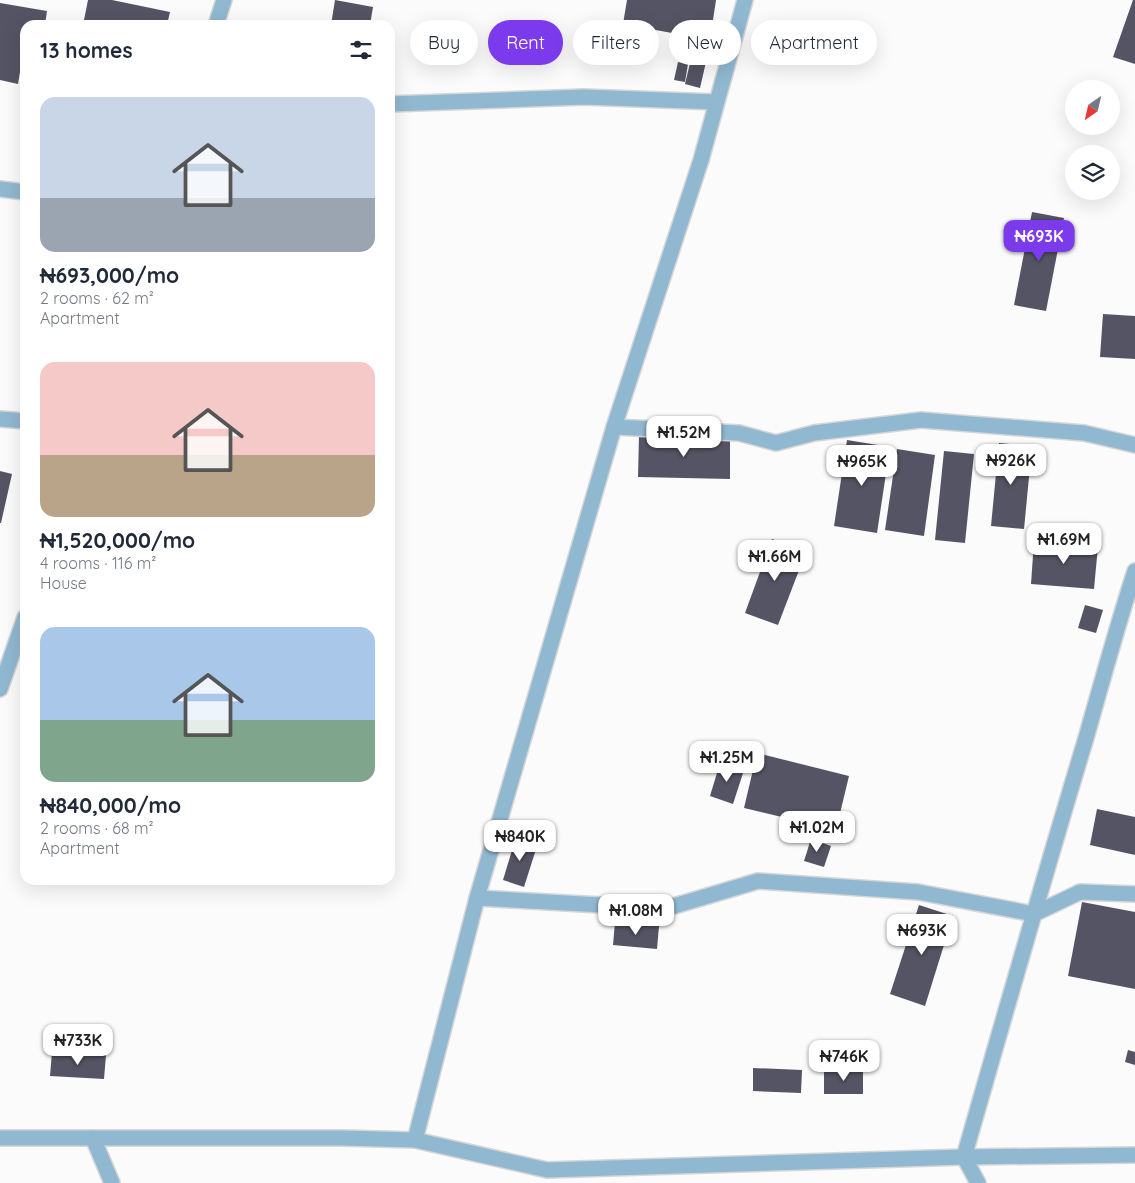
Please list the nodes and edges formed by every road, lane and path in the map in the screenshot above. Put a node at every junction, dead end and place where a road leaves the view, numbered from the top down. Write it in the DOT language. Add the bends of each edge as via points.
graph roads {
  1 [pos="224,0"];
  2 [pos="745,0"];
  3 [pos="218,20"];
  4 [pos="716,102"];
  5 [pos="395,104"];
  6 [pos="0,189"];
  7 [pos="20,191"];
  8 [pos="0,419"];
  9 [pos="20,421"];
  10 [pos="614,427"];
  11 [pos="1135,444"];
  12 [pos="1135,571"];
  13 [pos="20,631"];
  14 [pos="0,689"];
  15 [pos="1135,894"];
  16 [pos="476,898"];
  17 [pos="1034,914"];
  18 [pos="0,1138"];
  19 [pos="93,1138"];
  20 [pos="415,1140"];
  21 [pos="1135,1155"];
  22 [pos="964,1157"];
  23 [pos="550,1176"];
  24 [pos="112,1183"];
  25 [pos="978,1183"];
  1 -- 3 [label="street"];
  2 -- 4 [label="street"];
  4 -- 5 [label="street" via="584,97"];
  4 -- 10 [label="street" via="701,160"];
  6 -- 7 [label="street"];
  8 -- 9 [label="street"];
  10 -- 11 [label="street" via="739,433 776,443 814,433 921,420 1084,433"];
  10 -- 16 [label="street"];
  12 -- 17 [label="street"];
  13 -- 14 [label="street"];
  15 -- 17 [label="street" via="1080,892"];
  16 -- 17 [label="street" via="674,906 758,881 918,892"];
  16 -- 20 [label="street"];
  17 -- 22 [label="street"];
  18 -- 19 [label="street"];
  19 -- 20 [label="street"];
  19 -- 24 [label="street"];
  20 -- 23 [label="street"];
  21 -- 22 [label="street"];
  22 -- 23 [label="street"];
  22 -- 25 [label="street"];
}
